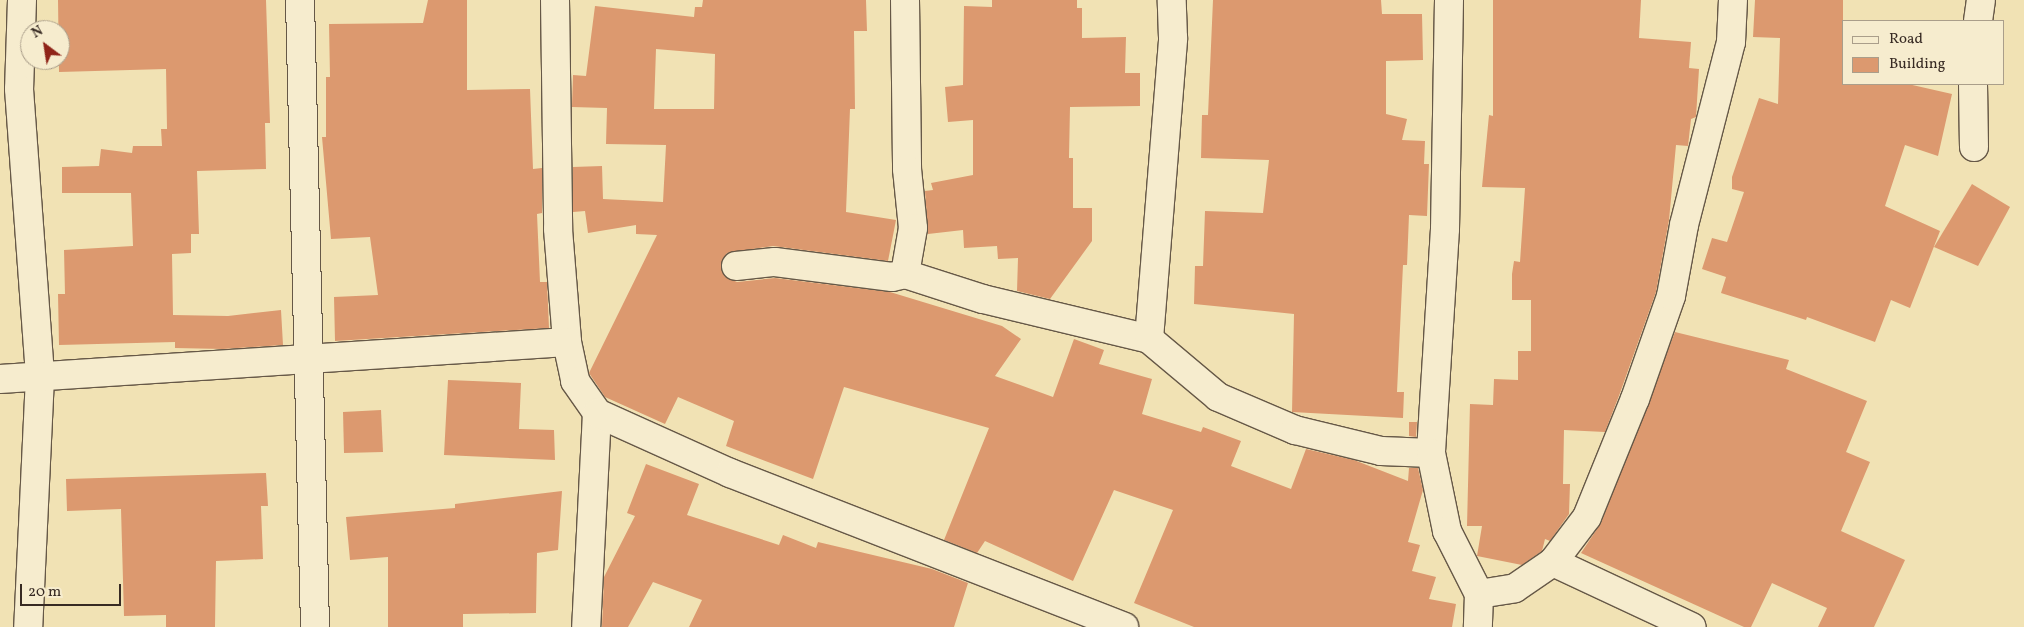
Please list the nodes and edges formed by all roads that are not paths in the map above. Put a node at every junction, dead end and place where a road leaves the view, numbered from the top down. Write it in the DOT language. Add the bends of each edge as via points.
graph roads {
  1 [pos="22,0"];
  2 [pos="300,0"];
  3 [pos="555,0"];
  4 [pos="905,0"];
  5 [pos="1172,0"];
  6 [pos="1449,0"];
  7 [pos="1733,0"];
  8 [pos="1981,0"];
  9 [pos="1978,20"];
  10 [pos="1973,85"];
  11 [pos="1974,148"];
  12 [pos="736,266"];
  13 [pos="905,274"];
  14 [pos="1149,339"];
  15 [pos="567,342"];
  16 [pos="309,360"];
  17 [pos="40,376"];
  18 [pos="0,379"];
  19 [pos="597,413"];
  20 [pos="1431,453"];
  21 [pos="1553,562"];
  22 [pos="1479,594"];
  23 [pos="28,627"];
  24 [pos="315,627"];
  25 [pos="586,627"];
  26 [pos="1124,627"];
  27 [pos="1478,627"];
  28 [pos="1692,627"];
  1 -- 17 [label="street" via="19,89"];
  2 -- 16 [label="street"];
  3 -- 15 [label="street" via="558,230"];
  4 -- 13 [label="street" via="907,169 913,228"];
  5 -- 14 [label="street" via="1172,38"];
  6 -- 20 [label="street" via="1446,229"];
  7 -- 21 [label="street" via="1730,42 1684,225 1671,296 1635,399 1587,517"];
  8 -- 9 [label="street"];
  10 -- 11 [label="street"];
  12 -- 13 [label="street" via="775,262 892,277"];
  13 -- 14 [label="street" via="983,299"];
  14 -- 20 [label="street" via="1218,397 1295,430 1381,451"];
  15 -- 16 [label="street"];
  15 -- 19 [label="street" via="575,381"];
  16 -- 17 [label="street"];
  16 -- 24 [label="street"];
  17 -- 18 [label="street"];
  17 -- 23 [label="street"];
  19 -- 25 [label="street"];
  19 -- 26 [label="street" via="730,473"];
  20 -- 22 [label="street" via="1447,531"];
  21 -- 22 [label="street" via="1515,588"];
  21 -- 28 [label="street"];
  22 -- 27 [label="street"];
}
